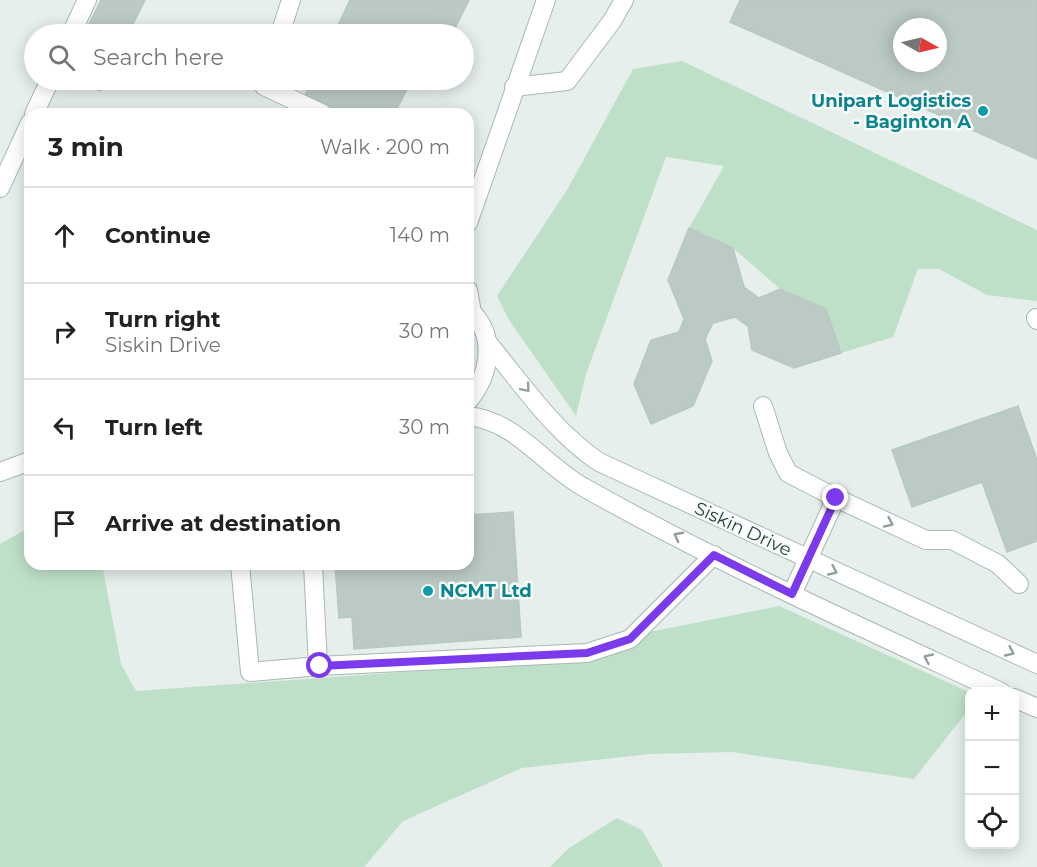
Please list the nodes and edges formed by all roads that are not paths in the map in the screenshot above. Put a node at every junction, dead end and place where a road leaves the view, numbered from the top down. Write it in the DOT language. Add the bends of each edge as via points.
graph roads {
  1 [pos="87,0"];
  2 [pos="291,0"];
  3 [pos="546,0"];
  4 [pos="624,0"];
  5 [pos="76,24"];
  6 [pos="283,24"];
  7 [pos="514,87"];
  8 [pos="45,90"];
  9 [pos="272,90"];
  10 [pos="37,108"];
  11 [pos="310,108"];
  12 [pos="24,136"];
  13 [pos="0,188"];
  14 [pos="474,205"];
  15 [pos="474,318"];
  16 [pos="488,343"];
  17 [pos="474,394"];
  18 [pos="763,406"];
  19 [pos="474,417"];
  20 [pos="24,463"];
  21 [pos="0,472"];
  22 [pos="836,498"];
  23 [pos="714,555"];
  24 [pos="807,559"];
  25 [pos="241,570"];
  26 [pos="313,570"];
  27 [pos="1019,584"];
  28 [pos="792,594"];
  29 [pos="1037,664"];
  30 [pos="320,666"];
  31 [pos="990,687"];
  32 [pos="1019,700"];
  33 [pos="1037,708"];
  1 -- 5 [label="street"];
  2 -- 6 [label="street"];
  3 -- 7 [label="street"];
  4 -- 7 [label="street" via="567,81"];
  7 -- 14 [label="street"];
  8 -- 10 [label="street"];
  9 -- 11 [label="street"];
  12 -- 13 [label="street"];
  15 -- 16 [label="street, Siskin Drive"];
  16 -- 17 [label="street" via="487,366"];
  16 -- 24 [label="street, Siskin Drive, one-way" via="581,450"];
  18 -- 22 [label="street" via="788,473"];
  23 -- 19 [label="street, Siskin Drive, one-way" via="585,488 506,426"];
  20 -- 21 [label="street"];
  22 -- 24 [label="street"];
  22 -- 27 [label="street, one-way" via="926,540 952,540 998,564"];
  23 -- 28 [label="street, Siskin Drive"];
  23 -- 30 [label="street" via="630,639 587,653"];
  24 -- 28 [label="street"];
  24 -- 29 [label="street, Siskin Drive, one-way"];
  25 -- 30 [label="street" via="250,672"];
  26 -- 30 [label="street"];
  31 -- 28 [label="street, Siskin Drive, one-way"];
  32 -- 33 [label="street"];
}
